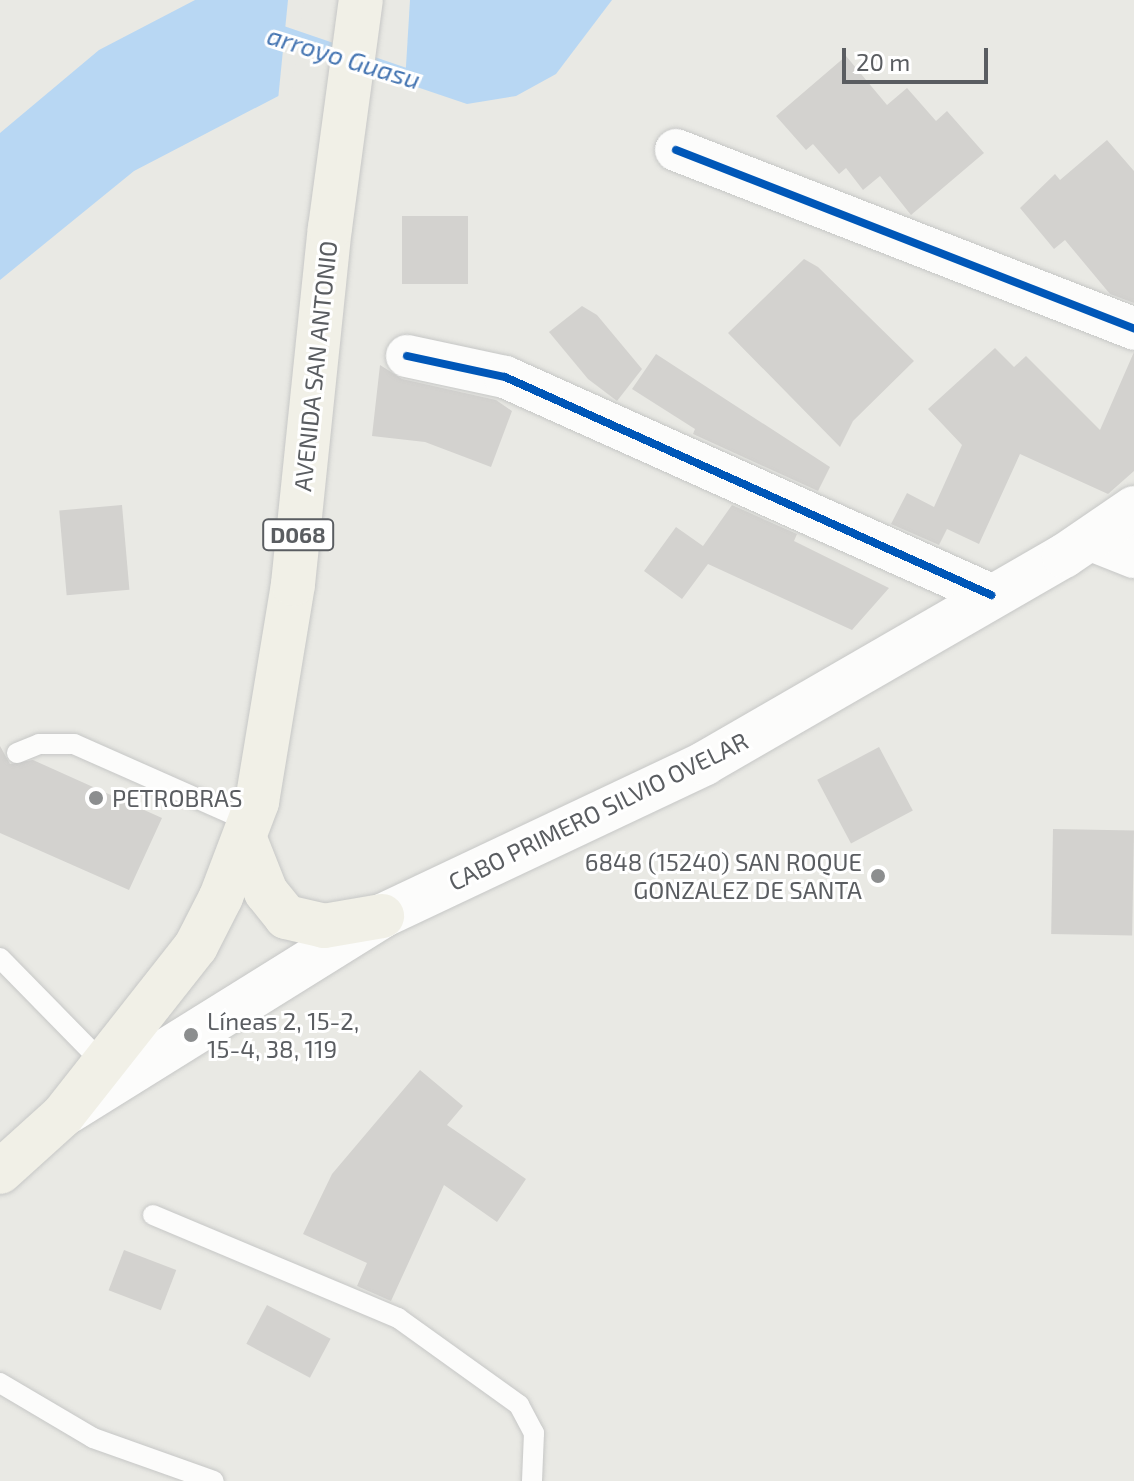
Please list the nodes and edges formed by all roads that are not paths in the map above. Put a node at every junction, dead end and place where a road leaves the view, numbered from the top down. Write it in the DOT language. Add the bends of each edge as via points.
graph roads {
  1 [pos="361,0"];
  2 [pos="676,150"];
  3 [pos="1134,329"];
  4 [pos="407,356"];
  5 [pos="1134,508"];
  6 [pos="1091,540"];
  7 [pos="1134,557"];
  8 [pos="991,595"];
  9 [pos="17,753"];
  10 [pos="247,830"];
  11 [pos="382,916"];
  12 [pos="0,958"];
  13 [pos="103,1063"];
  14 [pos="63,1115"];
  15 [pos="0,1172"];
  16 [pos="153,1215"];
  17 [pos="0,1383"];
  18 [pos="214,1481"];
  19 [pos="532,1481"];
  1 -- 10 [label="main road, AVENIDA SAN ANTONIO / D068" via="330,228 293,584"];
  2 -- 3 [label="street"];
  4 -- 8 [label="street" via="505,377"];
  5 -- 6 [label="main road, CABO PRIMERO SILVIO OVELAR"];
  6 -- 7 [label="street"];
  6 -- 8 [label="main road, CABO PRIMERO SILVIO OVELAR"];
  8 -- 11 [label="main road, CABO PRIMERO SILVIO OVELAR" via="705,763"];
  9 -- 10 [label="lane" via="39,744 74,744"];
  10 -- 11 [label="main road" via="266,892 286,917 324,926"];
  10 -- 13 [label="main road, AVENIDA SAN ANTONIO / D068" via="196,946"];
  11 -- 14 [label="main road, CABO PRIMERO SILVIO OVELAR"];
  12 -- 13 [label="lane"];
  13 -- 14 [label="main road, AVENIDA SAN ANTONIO / D068"];
  14 -- 15 [label="main road, AVENIDA SAN ANTONIO / D068"];
  16 -- 19 [label="lane" via="398,1318 519,1405 534,1433"];
  17 -- 18 [label="lane" via="93,1438"];
}
